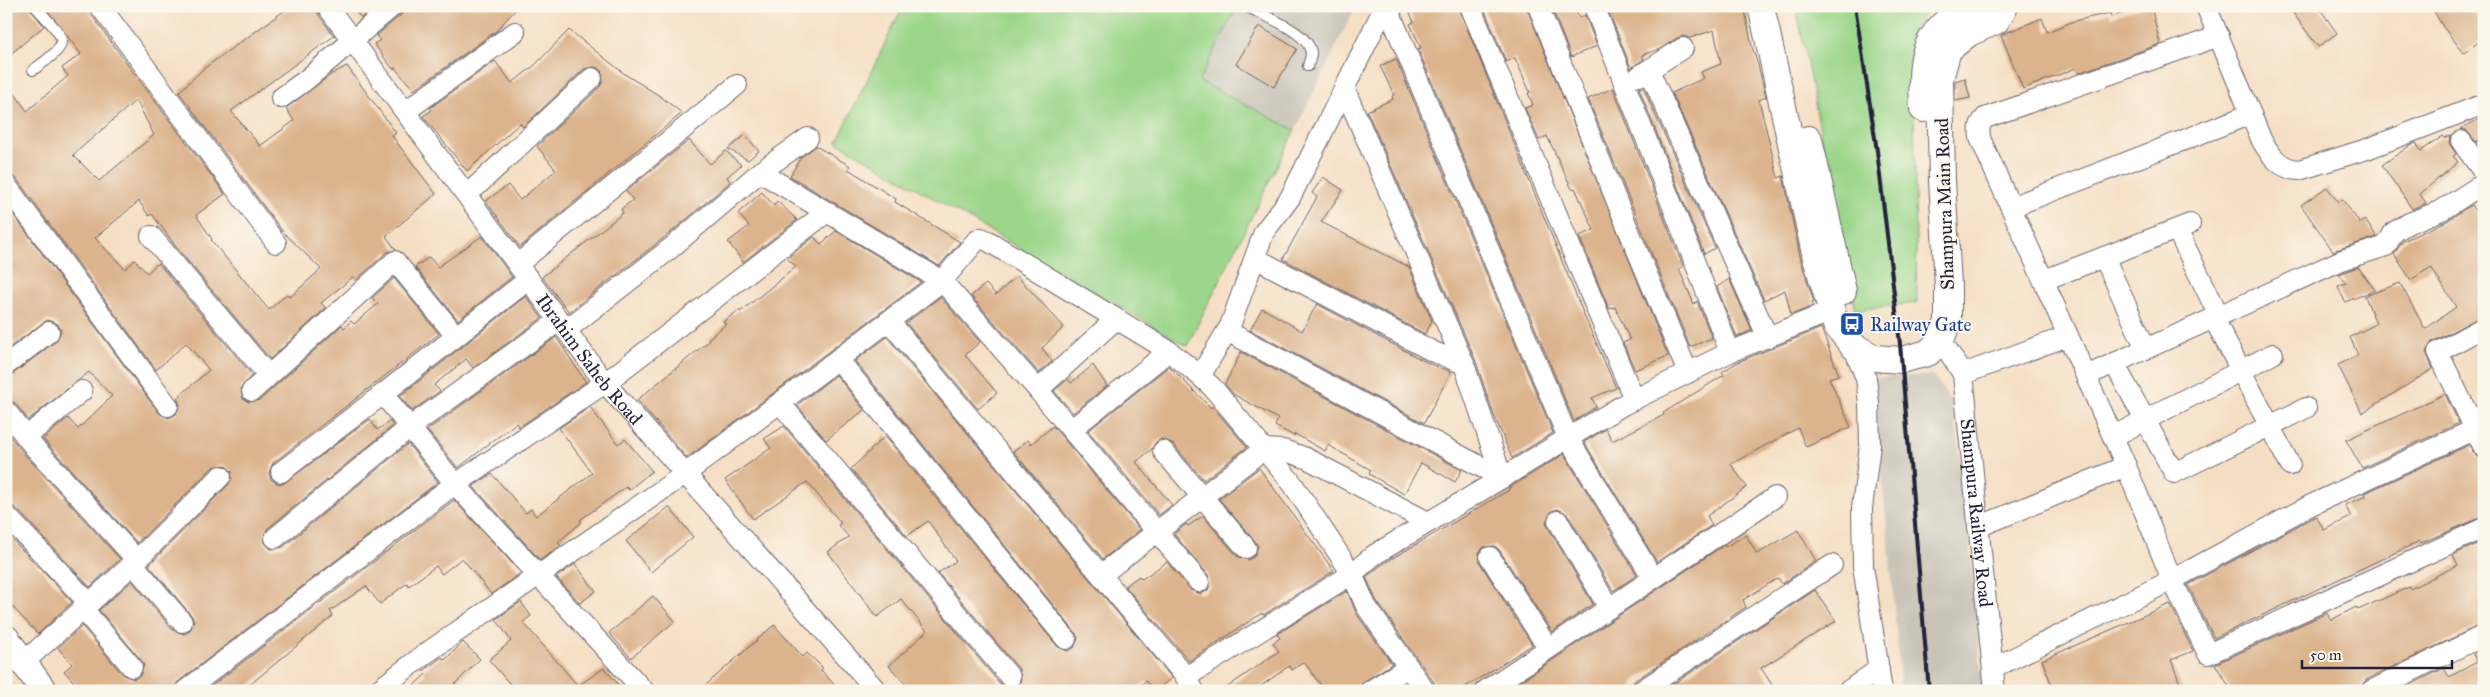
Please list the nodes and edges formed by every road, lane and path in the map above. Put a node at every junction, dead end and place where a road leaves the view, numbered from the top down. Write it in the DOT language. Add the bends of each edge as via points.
graph roads {
  1 [pos="35,6"];
  2 [pos="100,6"];
  3 [pos="327,6"];
  4 [pos="393,6"];
  5 [pos="1246,6"];
  6 [pos="1386,6"];
  7 [pos="1470,6"];
  8 [pos="1538,6"];
  9 [pos="1594,6"];
  10 [pos="1761,6"];
  11 [pos="1779,6"];
  12 [pos="1980,6"];
  13 [pos="2005,6"];
  14 [pos="2206,6"];
  15 [pos="515,32"];
  16 [pos="2219,36"];
  17 [pos="354,40"];
  18 [pos="1683,48"];
  19 [pos="1308,66"];
  20 [pos="33,70"];
  21 [pos="1649,70"];
  22 [pos="592,78"];
  23 [pos="736,85"];
  24 [pos="1625,86"];
  25 [pos="1345,90"];
  26 [pos="281,98"];
  27 [pos="2484,104"];
  28 [pos="406,111"];
  29 [pos="2251,114"];
  30 [pos="808,138"];
  31 [pos="2460,141"];
  32 [pos="760,172"];
  33 [pos="2484,173"];
  34 [pos="2484,183"];
  35 [pos="6,184"];
  36 [pos="467,195"];
  37 [pos="2011,207"];
  38 [pos="828,212"];
  39 [pos="151,236"];
  40 [pos="276,243"];
  41 [pos="2104,257"];
  42 [pos="1255,258"];
  43 [pos="524,272"];
  44 [pos="2044,280"];
  45 [pos="942,281"];
  46 [pos="1832,310"];
  47 [pos="1116,318"];
  48 [pos="2216,318"];
  49 [pos="889,321"];
  50 [pos="563,325"];
  51 [pos="2484,327"];
  52 [pos="1227,331"];
  53 [pos="49,332"];
  54 [pos="456,336"];
  55 [pos="2068,336"];
  56 [pos="1768,338"];
  57 [pos="1942,340"];
  58 [pos="1853,346"];
  59 [pos="2146,348"];
  60 [pos="1169,351"];
  61 [pos="1730,352"];
  62 [pos="2273,354"];
  63 [pos="838,360"];
  64 [pos="2114,363"];
  65 [pos="1464,364"];
  66 [pos="6,365"];
  67 [pos="2241,372"];
  68 [pos="1688,373"];
  69 [pos="1963,374"];
  70 [pos="268,375"];
  71 [pos="1200,376"];
  72 [pos="2086,376"];
  73 [pos="605,382"];
  74 [pos="1038,390"];
  75 [pos="82,391"];
  76 [pos="252,391"];
  77 [pos="383,394"];
  78 [pos="1634,399"];
  79 [pos="780,403"];
  80 [pos="168,406"];
  81 [pos="2306,408"];
  82 [pos="6,411"];
  83 [pos="2145,420"];
  84 [pos="2268,425"];
  85 [pos="410,427"];
  86 [pos="2479,428"];
  87 [pos="1072,429"];
  88 [pos="2114,436"];
  89 [pos="26,437"];
  90 [pos="1568,438"];
  91 [pos="2484,448"];
  92 [pos="1264,449"];
  93 [pos="1164,451"];
  94 [pos="2290,465"];
  95 [pos="2126,466"];
  96 [pos="281,472"];
  97 [pos="685,474"];
  98 [pos="221,476"];
  99 [pos="1502,478"];
  100 [pos="456,485"];
  101 [pos="1203,497"];
  102 [pos="1775,497"];
  103 [pos="6,515"];
  104 [pos="1558,521"];
  105 [pos="1428,522"];
  106 [pos="1978,527"];
  107 [pos="2484,528"];
  108 [pos="1157,532"];
  109 [pos="275,538"];
  110 [pos="1246,548"];
  111 [pos="1490,557"];
  112 [pos="134,562"];
  113 [pos="1832,565"];
  114 [pos="1352,574"];
  115 [pos="1101,575"];
  116 [pos="541,576"];
  117 [pos="1653,578"];
  118 [pos="2172,580"];
  119 [pos="1200,582"];
  120 [pos="86,606"];
  121 [pos="1609,608"];
  122 [pos="182,622"];
  123 [pos="2484,635"];
  124 [pos="6,638"];
  125 [pos="1066,639"];
  126 [pos="1548,648"];
  127 [pos="24,662"];
  128 [pos="132,667"];
  129 [pos="1408,668"];
  130 [pos="1993,668"];
  131 [pos="1879,669"];
  132 [pos="1010,677"];
  133 [pos="1190,684"];
  134 [pos="44,691"];
  135 [pos="185,691"];
  136 [pos="377,691"];
  137 [pos="644,691"];
  138 [pos="877,691"];
  139 [pos="1370,691"];
  140 [pos="1425,691"];
  141 [pos="1485,691"];
  142 [pos="1641,691"];
  143 [pos="1848,691"];
  144 [pos="1882,691"];
  145 [pos="1995,691"];
  146 [pos="2371,691"];
  1 -- 20 [label="lane" via="60,36 61,46 56,55"];
  2 -- 40 [label="street"];
  3 -- 17 [label="street, Ibrahim Saheb Road"];
  4 -- 17 [label="street"];
  5 -- 19 [label="lane" via="1295,31 1309,44"];
  6 -- 25 [label="street"];
  6 -- 90 [label="street"];
  7 -- 78 [label="street"];
  8 -- 68 [label="street"];
  9 -- 24 [label="street"];
  10 -- 46 [label="street" via="1816,258"];
  11 -- 12 [label="street, Shampura Main Road" via="1852,324 1867,338 1900,344 1922,338 1932,327 1922,69 1926,47 1948,19"];
  13 -- 57 [label="street, Shampura Main Road" via="1996,21 1969,33 1948,50 1940,79 1948,285 1948,322"];
  14 -- 16 [label="street"];
  15 -- 28 [label="street"];
  16 -- 29 [label="street"];
  16 -- 37 [label="street" via="1985,118 1980,123 1980,138"];
  17 -- 26 [label="street"];
  17 -- 28 [label="street, Ibrahim Saheb Road"];
  18 -- 21 [label="street"];
  21 -- 24 [label="street"];
  21 -- 56 [label="street"];
  22 -- 36 [label="street"];
  23 -- 43 [label="street"];
  24 -- 61 [label="street"];
  25 -- 42 [label="street" via="1290,198 1264,232"];
  25 -- 65 [label="street"];
  27 -- 29 [label="street" via="2367,149 2299,170 2280,165 2270,154"];
  28 -- 36 [label="street, Ibrahim Saheb Road"];
  29 -- 37 [label="street"];
  30 -- 32 [label="street"];
  31 -- 33 [label="street"];
  32 -- 38 [label="street"];
  32 -- 50 [label="street" via="671,248"];
  34 -- 48 [label="street" via="2442,210 2408,223 2394,232 2386,246 2342,260"];
  35 -- 80 [label="street"];
  36 -- 43 [label="street, Ibrahim Saheb Road"];
  37 -- 44 [label="street"];
  38 -- 45 [label="street"];
  38 -- 73 [label="street"];
  39 -- 70 [label="street"];
  41 -- 44 [label="street"];
  41 -- 48 [label="street" via="2186,231"];
  41 -- 59 [label="street"];
  42 -- 52 [label="street"];
  42 -- 65 [label="street" via="1434,352"];
  43 -- 50 [label="street, Ibrahim Saheb Road"];
  43 -- 54 [label="street"];
  44 -- 55 [label="street"];
  45 -- 47 [label="street" via="980,238"];
  45 -- 49 [label="street"];
  45 -- 74 [label="street"];
  46 -- 56 [label="street"];
  46 -- 58 [label="street" via="1836,325"];
  47 -- 60 [label="street"];
  47 -- 74 [label="street"];
  48 -- 59 [label="street"];
  48 -- 67 [label="street"];
  49 -- 63 [label="street"];
  49 -- 115 [label="street"];
  50 -- 73 [label="street, Ibrahim Saheb Road"];
  50 -- 85 [label="street"];
  51 -- 86 [label="street" via="2438,352"];
  52 -- 71 [label="street"];
  52 -- 99 [label="street"];
  53 -- 66 [label="street"];
  54 -- 70 [label="street" via="395,261"];
  54 -- 77 [label="street"];
  55 -- 69 [label="street"];
  55 -- 72 [label="street"];
  56 -- 61 [label="street"];
  57 -- 58 [label="street" via="1928,353 1901,360 1875,358"];
  57 -- 69 [label="street, Shampura Railway Road"];
  58 -- 131 [label="street" via="1866,378 1869,403 1870,445 1862,508 1863,566"];
  59 -- 64 [label="street"];
  60 -- 71 [label="street"];
  60 -- 87 [label="street"];
  61 -- 68 [label="street"];
  62 -- 67 [label="street"];
  63 -- 79 [label="street"];
  63 -- 125 [label="street"];
  64 -- 72 [label="street"];
  64 -- 83 [label="street"];
  65 -- 99 [label="street"];
  67 -- 83 [label="street"];
  67 -- 84 [label="street"];
  68 -- 78 [label="street"];
  69 -- 106 [label="street, Shampura Railway Road"];
  70 -- 76 [label="street"];
  71 -- 92 [label="street"];
  72 -- 88 [label="street"];
  73 -- 97 [label="street, Ibrahim Saheb Road"];
  73 -- 100 [label="street"];
  74 -- 87 [label="street"];
  75 -- 89 [label="street"];
  77 -- 85 [label="street"];
  77 -- 96 [label="street"];
  78 -- 90 [label="street"];
  79 -- 97 [label="street"];
  79 -- 132 [label="street"];
  81 -- 84 [label="street"];
  82 -- 89 [label="street"];
  83 -- 84 [label="street" via="2178,480"];
  83 -- 88 [label="street"];
  84 -- 94 [label="street"];
  85 -- 100 [label="street"];
  85 -- 109 [label="street"];
  86 -- 91 [label="street"];
  86 -- 118 [label="street" via="2311,505"];
  87 -- 108 [label="street"];
  88 -- 95 [label="street"];
  89 -- 112 [label="street"];
  90 -- 99 [label="street"];
  90 -- 117 [label="street"];
  92 -- 101 [label="street"];
  92 -- 105 [label="street" via="1283,450 1306,458"];
  92 -- 114 [label="street" via="1292,482"];
  93 -- 101 [label="street"];
  95 -- 106 [label="street"];
  95 -- 118 [label="street"];
  97 -- 116 [label="street"];
  97 -- 138 [label="street, Ibrahim Saheb Road"];
  98 -- 112 [label="street"];
  99 -- 105 [label="street"];
  100 -- 116 [label="street"];
  100 -- 135 [label="street"];
  101 -- 108 [label="street"];
  101 -- 110 [label="street"];
  102 -- 117 [label="street"];
  103 -- 120 [label="street"];
  104 -- 121 [label="street"];
  105 -- 114 [label="street"];
  106 -- 130 [label="street, Shampura Railway Road"];
  107 -- 118 [label="street" via="2208,654"];
  108 -- 115 [label="street"];
  108 -- 119 [label="street"];
  111 -- 126 [label="street"];
  112 -- 120 [label="street"];
  112 -- 122 [label="street"];
  113 -- 142 [label="street"];
  114 -- 129 [label="street" via="1366,606"];
  114 -- 133 [label="street"];
  115 -- 133 [label="street"];
  116 -- 136 [label="street" via="425,654"];
  116 -- 137 [label="street"];
  117 -- 121 [label="street"];
  118 -- 130 [label="street"];
  120 -- 127 [label="street"];
  120 -- 128 [label="street"];
  121 -- 126 [label="street"];
  123 -- 146 [label="street"];
  124 -- 127 [label="street"];
  126 -- 141 [label="street"];
  127 -- 134 [label="street"];
  129 -- 139 [label="street"];
  129 -- 140 [label="street"];
  130 -- 145 [label="street, Shampura Railway Road"];
  131 -- 143 [label="street"];
  131 -- 144 [label="street"];
}
